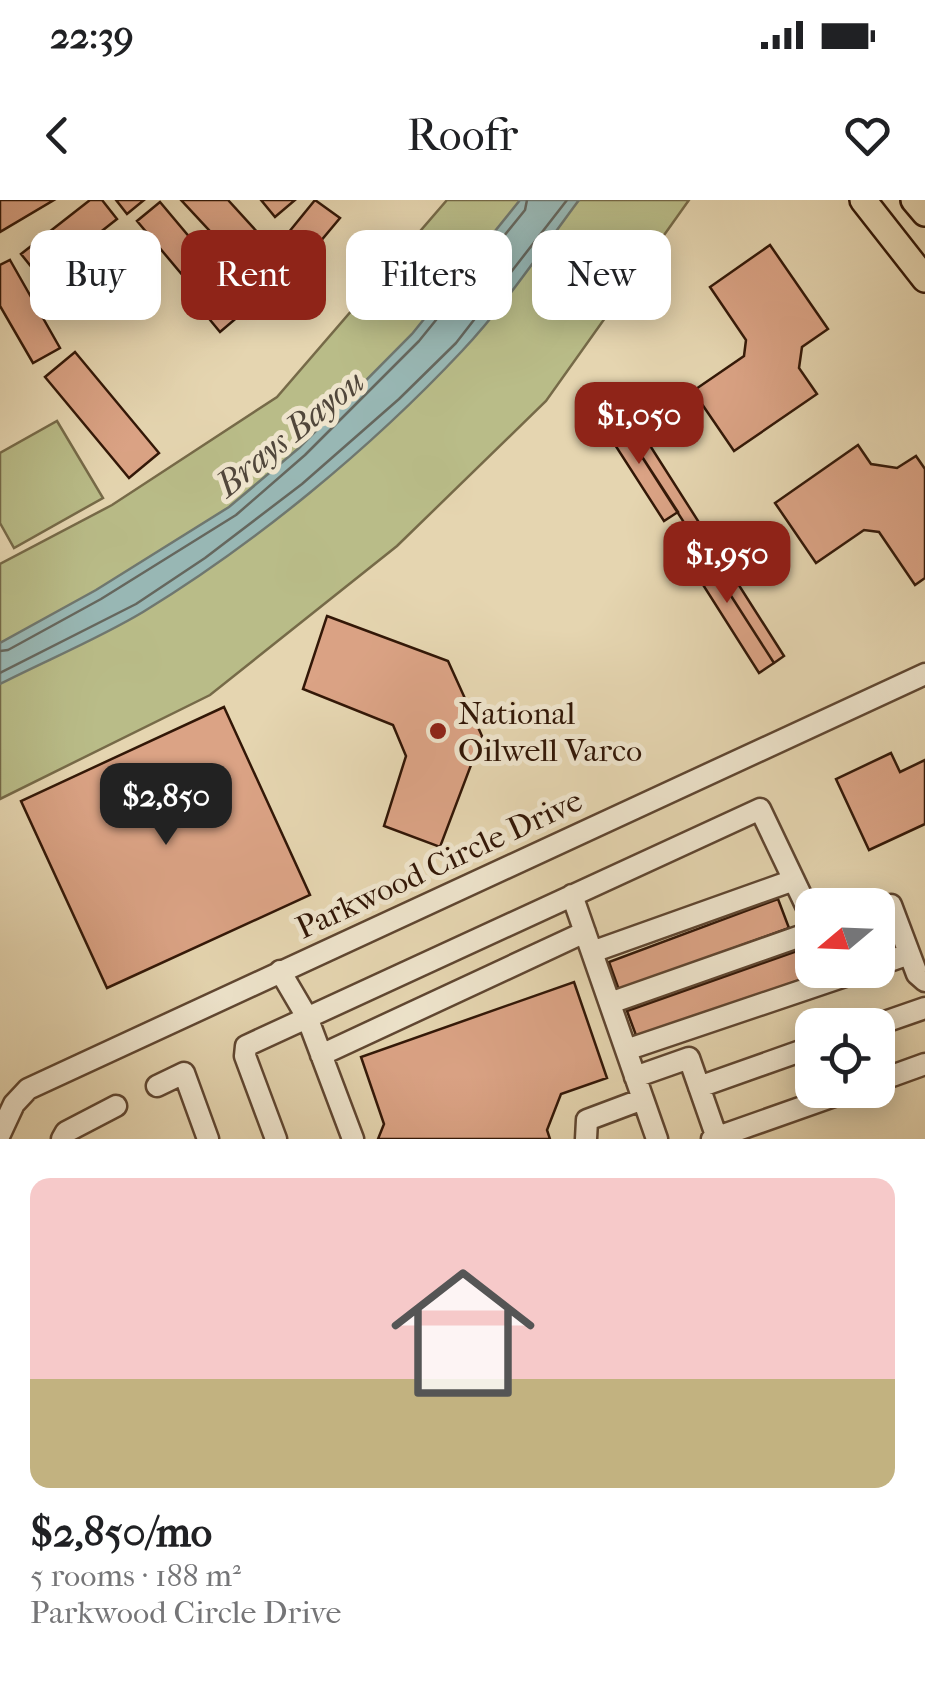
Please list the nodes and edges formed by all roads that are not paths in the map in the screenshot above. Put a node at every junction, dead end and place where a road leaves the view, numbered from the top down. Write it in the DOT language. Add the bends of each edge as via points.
graph roads {
  1 [pos="863,200"];
  2 [pos="914,200"];
  3 [pos="925,213"];
  4 [pos="925,279"];
  5 [pos="925,674"];
  6 [pos="794,880"];
  7 [pos="798,888"];
  8 [pos="572,895"];
  9 [pos="895,916"];
  10 [pos="795,938"];
  11 [pos="588,942"];
  12 [pos="909,954"];
  13 [pos="895,959"];
  14 [pos="280,971"];
  15 [pos="925,981"];
  16 [pos="810,988"];
  17 [pos="610,1003"];
  18 [pos="925,1008"];
  19 [pos="307,1017"];
  20 [pos="895,1018"];
  21 [pos="626,1050"];
  22 [pos="795,1053"];
  23 [pos="321,1056"];
  24 [pos="925,1064"];
  25 [pos="895,1075"];
  26 [pos="636,1077"];
  27 [pos="157,1086"];
  28 [pos="699,1087"];
  29 [pos="643,1098"];
  30 [pos="116,1106"];
  31 [pos="800,1108"];
  32 [pos="0,1134"];
  33 [pos="715,1138"];
  34 [pos="62,1139"];
  35 [pos="208,1139"];
  36 [pos="276,1139"];
  37 [pos="353,1139"];
  38 [pos="586,1139"];
  39 [pos="657,1139"];
  1 -- 4 [label="main road"];
  2 -- 3 [label="main road"];
  5 -- 14 [label="street, Parkwood Circle Drive"];
  6 -- 7 [label="street"];
  6 -- 8 [label="street" via="760,808"];
  6 -- 11 [label="street"];
  8 -- 11 [label="street"];
  8 -- 19 [label="street"];
  9 -- 12 [label="street"];
  10 -- 17 [label="street"];
  11 -- 17 [label="street"];
  11 -- 23 [label="street"];
  12 -- 13 [label="street"];
  12 -- 15 [label="street"];
  14 -- 19 [label="street"];
  14 -- 32 [label="street, Parkwood Circle Drive" via="28,1089"];
  16 -- 21 [label="street"];
  17 -- 21 [label="street"];
  18 -- 20 [label="street"];
  19 -- 23 [label="street"];
  19 -- 36 [label="street" via="246,1046"];
  21 -- 26 [label="street"];
  22 -- 28 [label="street"];
  23 -- 37 [label="street"];
  24 -- 25 [label="street"];
  26 -- 28 [label="street" via="688,1058"];
  26 -- 29 [label="street"];
  27 -- 35 [label="street" via="184,1073"];
  28 -- 33 [label="street"];
  29 -- 38 [label="street" via="588,1120"];
  29 -- 39 [label="street"];
  30 -- 34 [label="street"];
  31 -- 33 [label="street"];
}
